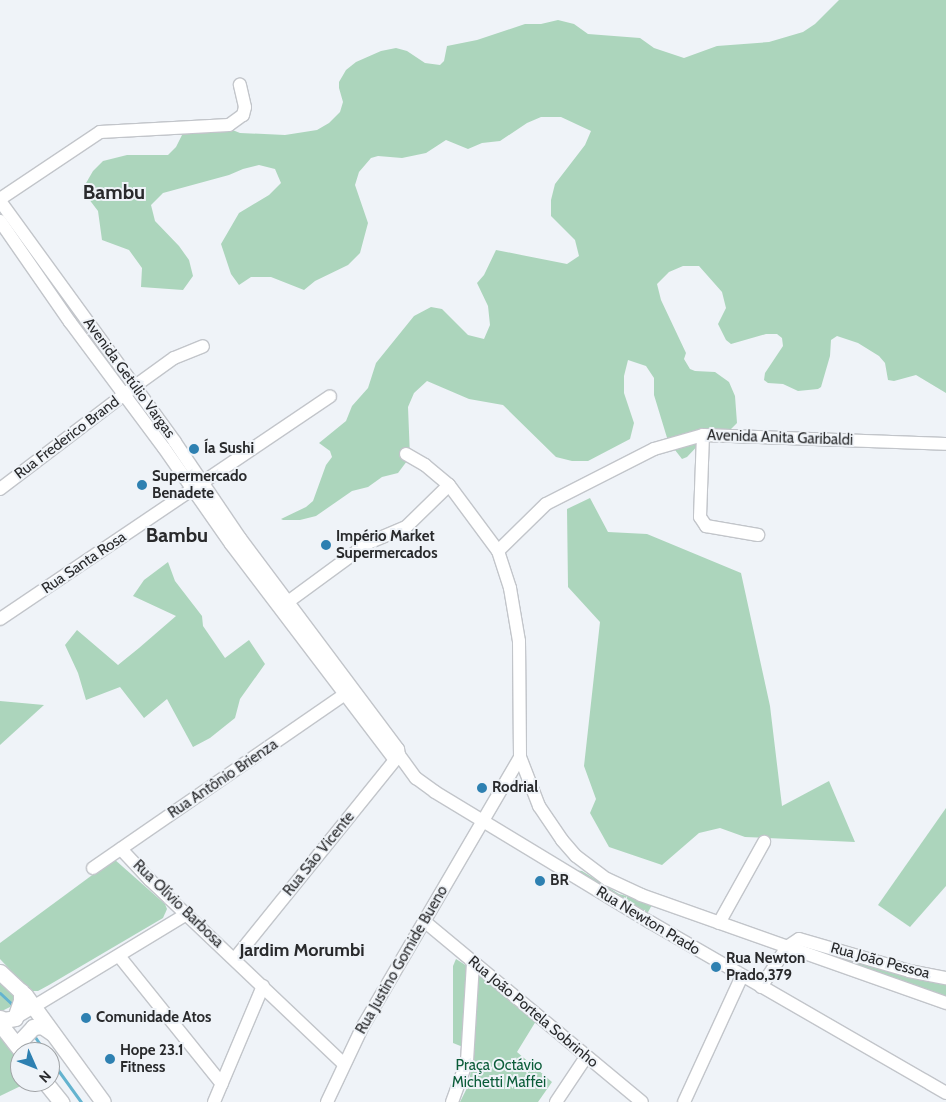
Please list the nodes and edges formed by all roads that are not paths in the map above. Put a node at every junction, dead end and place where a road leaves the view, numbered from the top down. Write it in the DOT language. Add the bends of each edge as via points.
graph roads {
  1 [pos="240,85"];
  2 [pos="0,200"];
  3 [pos="0,222"];
  4 [pos="58,281"];
  5 [pos="48,290"];
  6 [pos="203,346"];
  7 [pos="135,386"];
  8 [pos="124,394"];
  9 [pos="330,396"];
  10 [pos="703,435"];
  11 [pos="946,444"];
  12 [pos="406,454"];
  13 [pos="449,485"];
  14 [pos="197,486"];
  15 [pos="0,489"];
  16 [pos="758,534"];
  17 [pos="498,551"];
  18 [pos="284,605"];
  19 [pos="0,620"];
  20 [pos="349,692"];
  21 [pos="397,755"];
  22 [pos="520,757"];
  23 [pos="482,820"];
  24 [pos="764,842"];
  25 [pos="121,849"];
  26 [pos="555,864"];
  27 [pos="92,868"];
  28 [pos="592,869"];
  29 [pos="660,902"];
  30 [pos="187,914"];
  31 [pos="424,921"];
  32 [pos="650,922"];
  33 [pos="719,923"];
  34 [pos="787,947"];
  35 [pos="119,956"];
  36 [pos="235,958"];
  37 [pos="473,962"];
  38 [pos="0,972"];
  39 [pos="742,976"];
  40 [pos="946,978"];
  41 [pos="263,986"];
  42 [pos="761,987"];
  43 [pos="21,991"];
  44 [pos="946,1003"];
  45 [pos="34,1007"];
  46 [pos="8,1018"];
  47 [pos="0,1024"];
  48 [pos="55,1036"];
  49 [pos="15,1042"];
  50 [pos="22,1042"];
  51 [pos="586,1057"];
  52 [pos="344,1064"];
  53 [pos="222,1084"];
  54 [pos="946,1093"];
  55 [pos="104,1102"];
  56 [pos="214,1102"];
  57 [pos="327,1102"];
  58 [pos="452,1102"];
  59 [pos="556,1102"];
  60 [pos="642,1102"];
  61 [pos="684,1102"];
  1 -- 2 [label="street" via="245,107 243,115 229,125 100,132"];
  2 -- 4 [label="street, Avenida Getúlio Vargas"];
  3 -- 5 [label="street, Avenida Getúlio Vargas"];
  4 -- 5 [label="street"];
  4 -- 7 [label="street, Avenida Getúlio Vargas"];
  5 -- 8 [label="street, Avenida Getúlio Vargas"];
  6 -- 7 [label="street, Rua Frederico Brand" via="174,358"];
  7 -- 8 [label="street, Rua Frederico Brand"];
  7 -- 14 [label="street, Avenida Getúlio Vargas"];
  8 -- 14 [label="street, Avenida Getúlio Vargas"];
  8 -- 15 [label="street, Rua Frederico Brand"];
  9 -- 14 [label="street, Rua Santa Rosa"];
  10 -- 11 [label="street, Avenida Anita Garibaldi"];
  10 -- 16 [label="street" via="700,517 706,526"];
  10 -- 17 [label="street, Avenida Anita Garibaldi" via="654,448 546,504"];
  12 -- 13 [label="street"];
  13 -- 17 [label="street"];
  13 -- 18 [label="street" via="406,527 368,543"];
  14 -- 18 [label="street, Avenida Getúlio Vargas"];
  14 -- 19 [label="street, Rua Santa Rosa"];
  17 -- 22 [label="street" via="510,588 519,641"];
  18 -- 20 [label="street, Avenida Getúlio Vargas"];
  20 -- 21 [label="street, Avenida Getúlio Vargas"];
  20 -- 25 [label="street, Rua Antônio Brienza"];
  21 -- 23 [label="street, Avenida Getúlio Vargas" via="416,778"];
  21 -- 36 [label="street, Rua São Vicente"];
  22 -- 23 [label="street, Rua Justino Gomide Bueno"];
  22 -- 28 [label="street" via="532,791 550,823 576,856"];
  23 -- 26 [label="street, Rua Newton Prado"];
  23 -- 31 [label="street, Rua Justino Gomide Bueno"];
  24 -- 33 [label="street"];
  25 -- 27 [label="street, Rua Antônio Brienza"];
  25 -- 30 [label="street, Rua Olívio Barbosa"];
  26 -- 28 [label="street"];
  26 -- 32 [label="street, Rua Newton Prado"];
  28 -- 29 [label="street" via="623,888"];
  29 -- 32 [label="street"];
  29 -- 33 [label="street"];
  30 -- 35 [label="street"];
  30 -- 36 [label="street, Rua Olívio Barbosa"];
  31 -- 37 [label="street, Rua João Portela Sobrinho"];
  31 -- 52 [label="street, Rua Justino Gomide Bueno"];
  32 -- 39 [label="street, Rua Newton Prado"];
  33 -- 34 [label="street"];
  34 -- 40 [label="street, Rua João Pessoa" via="799,939 909,971"];
  34 -- 42 [label="street"];
  34 -- 44 [label="street"];
  35 -- 45 [label="street"];
  35 -- 53 [label="street"];
  36 -- 41 [label="street, Rua Olívio Barbosa"];
  37 -- 51 [label="street, Rua João Portela Sobrinho"];
  37 -- 58 [label="street" via="467,1061"];
  38 -- 43 [label="main road"];
  39 -- 42 [label="street, Rua Newton Prado"];
  39 -- 61 [label="street"];
  41 -- 52 [label="street, Rua Olívio Barbosa"];
  41 -- 53 [label="street"];
  42 -- 54 [label="street, Rua Newton Prado"];
  43 -- 45 [label="main road"];
  43 -- 46 [label="main road" via="21,1001"];
  45 -- 46 [label="street"];
  45 -- 48 [label="main road"];
  47 -- 49 [label="main road"];
  48 -- 50 [label="main road" via="45,1027 33,1027"];
  48 -- 55 [label="main road"];
  51 -- 59 [label="street"];
  51 -- 60 [label="street, Rua João Portela Sobrinho"];
  52 -- 57 [label="street, Rua Justino Gomide Bueno"];
  53 -- 56 [label="street"];
}
